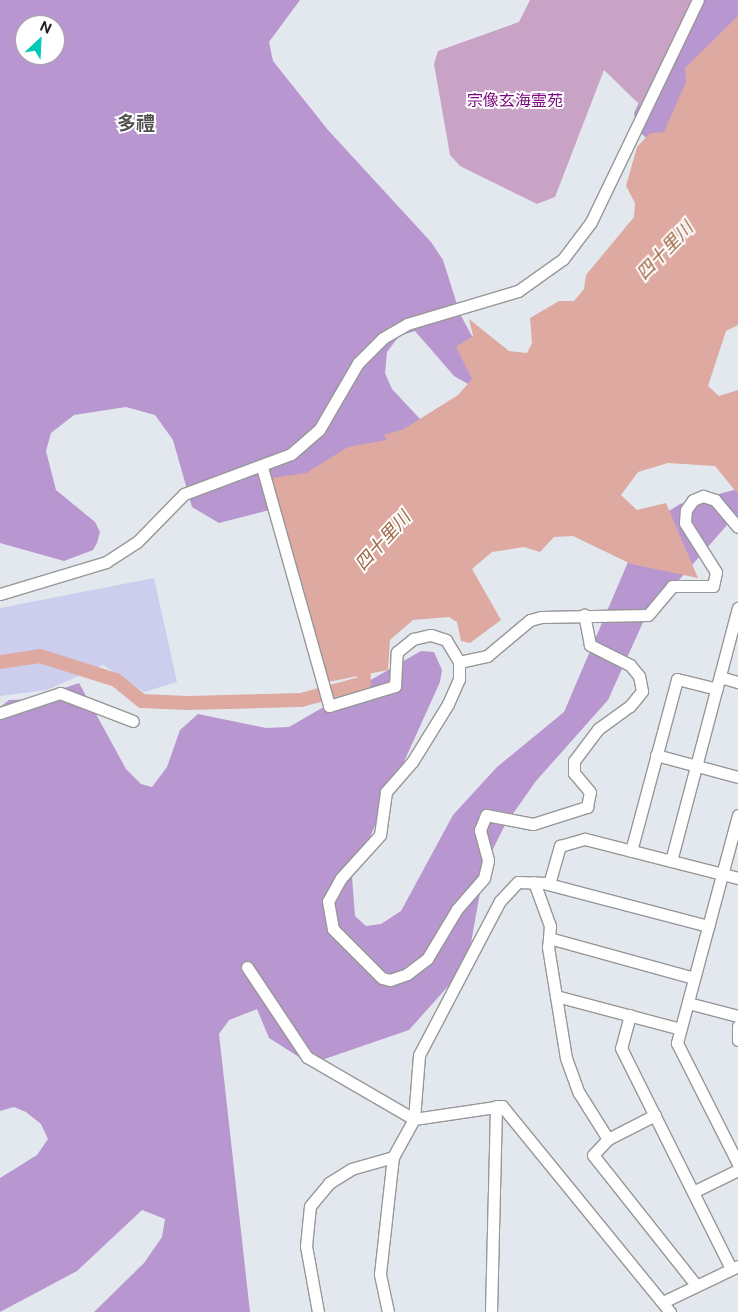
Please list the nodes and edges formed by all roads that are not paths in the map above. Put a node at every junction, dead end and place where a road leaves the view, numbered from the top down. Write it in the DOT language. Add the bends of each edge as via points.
graph roads {
  1 [pos="698,0"];
  2 [pos="262,467"];
  3 [pos="738,527"];
  4 [pos="0,594"];
  5 [pos="738,608"];
  6 [pos="584,615"];
  7 [pos="459,662"];
  8 [pos="720,677"];
  9 [pos="738,682"];
  10 [pos="717,689"];
  11 [pos="0,713"];
  12 [pos="133,721"];
  13 [pos="656,755"];
  14 [pos="696,766"];
  15 [pos="738,777"];
  16 [pos="738,815"];
  17 [pos="631,851"];
  18 [pos="671,861"];
  19 [pos="722,874"];
  20 [pos="738,878"];
  21 [pos="534,882"];
  22 [pos="549,884"];
  23 [pos="708,926"];
  24 [pos="549,938"];
  25 [pos="247,967"];
  26 [pos="694,978"];
  27 [pos="556,996"];
  28 [pos="688,1003"];
  29 [pos="630,1015"];
  30 [pos="738,1016"];
  31 [pos="738,1026"];
  32 [pos="681,1028"];
  33 [pos="738,1040"];
  34 [pos="496,1106"];
  35 [pos="655,1115"];
  36 [pos="414,1119"];
  37 [pos="608,1139"];
  38 [pos="734,1147"];
  39 [pos="393,1157"];
  40 [pos="738,1164"];
  41 [pos="738,1170"];
  42 [pos="693,1192"];
  43 [pos="735,1268"];
  44 [pos="696,1285"];
  45 [pos="665,1301"];
  46 [pos="318,1312"];
  47 [pos="388,1312"];
  48 [pos="491,1312"];
  49 [pos="670,1312"];
  1 -- 2 [label="street" via="591,222 563,260 518,291 413,322 383,338 358,363 319,430 291,454"];
  2 -- 4 [label="street" via="214,480 184,494 137,542 106,562"];
  2 -- 7 [label="street" via="328,706 395,686 397,652 413,638 431,635 446,640"];
  3 -- 6 [label="street" via="715,500 703,496 693,500 686,510 685,523 716,572 713,586 672,586 648,615"];
  5 -- 8 [label="street"];
  6 -- 7 [label="street" via="530,620 487,656"];
  6 -- 7 [label="street" via="590,645 630,665 639,676 642,691 630,706 598,729 574,761 574,773 590,792 587,807 533,824 486,815 480,830 488,860 484,878 457,909 427,959 407,974 390,980 339,936 329,921 328,901 341,878 380,835 386,792 412,762 448,704 459,679"];
  8 -- 9 [label="street"];
  8 -- 10 [label="street"];
  10 -- 13 [label="street" via="677,679"];
  10 -- 14 [label="street"];
  11 -- 12 [label="street" via="60,693"];
  13 -- 14 [label="street"];
  13 -- 17 [label="street"];
  14 -- 15 [label="street"];
  14 -- 18 [label="street"];
  16 -- 19 [label="street"];
  17 -- 18 [label="street"];
  17 -- 22 [label="street" via="585,839 560,846"];
  18 -- 19 [label="street"];
  19 -- 20 [label="street"];
  19 -- 23 [label="street"];
  21 -- 22 [label="street"];
  21 -- 24 [label="street" via="546,908"];
  21 -- 36 [label="street" via="518,882 500,901 423,1047"];
  22 -- 23 [label="street"];
  23 -- 26 [label="street"];
  24 -- 26 [label="street"];
  24 -- 27 [label="street"];
  25 -- 36 [label="street" via="307,1057"];
  26 -- 28 [label="street"];
  27 -- 29 [label="street"];
  27 -- 37 [label="street" via="566,1058 579,1093"];
  28 -- 30 [label="street"];
  28 -- 32 [label="street"];
  29 -- 32 [label="street"];
  29 -- 35 [label="street" via="621,1048"];
  31 -- 33 [label="street"];
  32 -- 38 [label="street" via="677,1043"];
  34 -- 36 [label="street"];
  34 -- 45 [label="street" via="502,1106"];
  34 -- 48 [label="street"];
  35 -- 37 [label="street"];
  35 -- 42 [label="street"];
  36 -- 39 [label="street"];
  37 -- 44 [label="street" via="593,1155"];
  38 -- 40 [label="street"];
  39 -- 46 [label="street" via="351,1169 329,1182 310,1206 306,1246"];
  39 -- 47 [label="street" via="380,1274"];
  41 -- 42 [label="street"];
  42 -- 43 [label="street"];
  43 -- 44 [label="street"];
  44 -- 45 [label="street"];
  45 -- 49 [label="street"];
}
